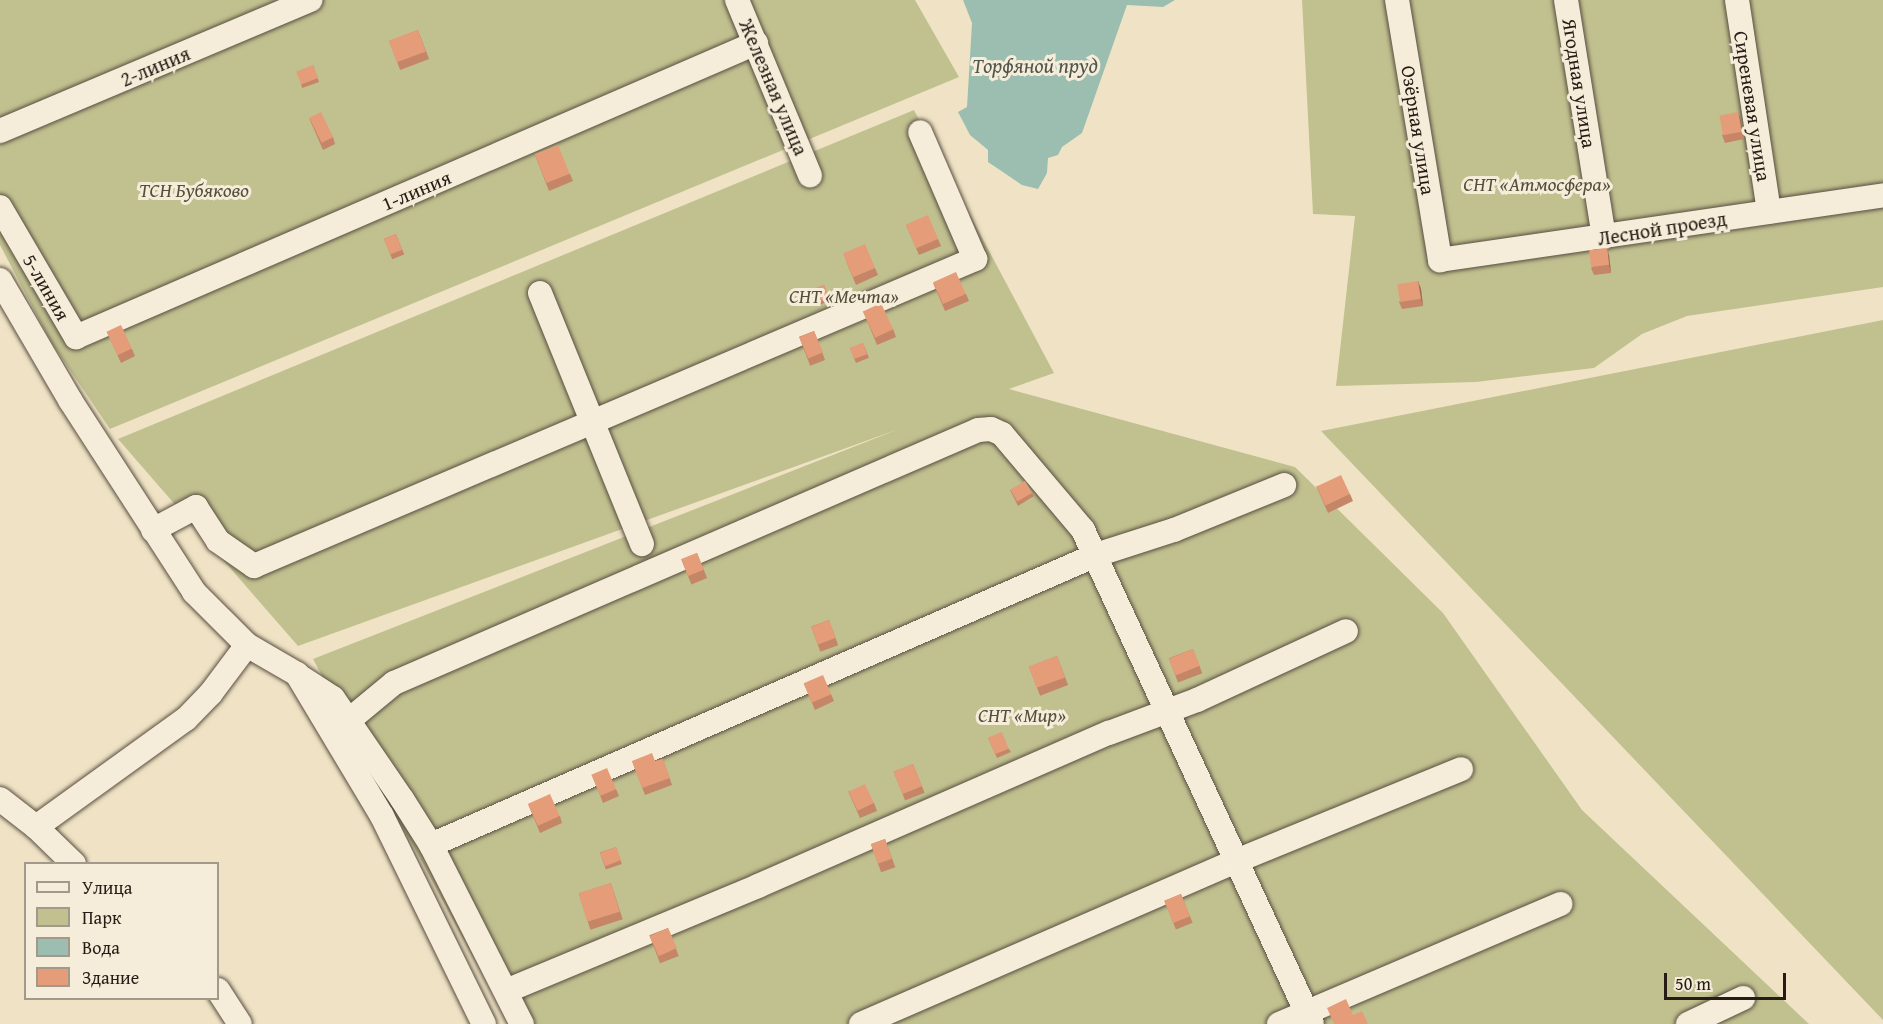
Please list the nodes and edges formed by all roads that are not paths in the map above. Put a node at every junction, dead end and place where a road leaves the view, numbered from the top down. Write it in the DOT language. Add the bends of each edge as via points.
graph roads {
  1 [pos="310,0"];
  2 [pos="737,0"];
  3 [pos="1397,0"];
  4 [pos="1566,0"];
  5 [pos="1737,0"];
  6 [pos="756,43"];
  7 [pos="0,132"];
  8 [pos="920,132"];
  9 [pos="810,175"];
  10 [pos="1883,195"];
  11 [pos="0,207"];
  12 [pos="1769,212"];
  13 [pos="1604,237"];
  14 [pos="1440,260"];
  15 [pos="0,280"];
  16 [pos="540,293"];
  17 [pos="76,337"];
  18 [pos="592,421"];
  19 [pos="1284,485"];
  20 [pos="153,530"];
  21 [pos="642,544"];
  22 [pos="1096,555"];
  23 [pos="1347,631"];
  24 [pos="247,645"];
  25 [pos="297,674"];
  26 [pos="1167,711"];
  27 [pos="348,721"];
  28 [pos="1461,769"];
  29 [pos="0,799"];
  30 [pos="36,827"];
  31 [pos="431,845"];
  32 [pos="1236,861"];
  33 [pos="72,862"];
  34 [pos="1560,903"];
  35 [pos="506,990"];
  36 [pos="219,992"];
  37 [pos="1743,998"];
  38 [pos="1310,1018"];
  39 [pos="240,1024"];
  40 [pos="484,1024"];
  41 [pos="522,1024"];
  42 [pos="861,1024"];
  43 [pos="1279,1024"];
  44 [pos="1688,1024"];
  1 -- 7 [label="street, 2-линия"];
  2 -- 6 [label="street, Железная улица"];
  3 -- 14 [label="street, Озёрная улица"];
  4 -- 13 [label="street, Ягодная улица"];
  5 -- 12 [label="street, Сиреневая улица"];
  6 -- 9 [label="street, Железная улица"];
  6 -- 17 [label="street, 1-линия"];
  8 -- 18 [label="street" via="975,259"];
  10 -- 12 [label="street, Лесной проезд"];
  11 -- 17 [label="street, 5-линия"];
  12 -- 13 [label="street, Лесной проезд"];
  13 -- 14 [label="street, Лесной проезд"];
  15 -- 20 [label="street"];
  16 -- 18 [label="street"];
  18 -- 20 [label="street" via="254,566 219,541 196,507"];
  18 -- 21 [label="street"];
  19 -- 22 [label="street" via="1174,530"];
  20 -- 24 [label="street" via="194,592"];
  22 -- 26 [label="street"];
  22 -- 27 [label="street" via="1083,530 1002,434 991,429 978,430 394,683"];
  22 -- 31 [label="street"];
  23 -- 26 [label="street"];
  24 -- 25 [label="street"];
  24 -- 30 [label="street" via="186,719"];
  25 -- 27 [label="street" via="333,698"];
  25 -- 40 [label="street" via="382,816"];
  26 -- 32 [label="street"];
  26 -- 35 [label="street"];
  27 -- 31 [label="street"];
  28 -- 32 [label="street"];
  29 -- 30 [label="street"];
  30 -- 33 [label="street"];
  31 -- 35 [label="street"];
  32 -- 38 [label="street"];
  32 -- 42 [label="street"];
  34 -- 38 [label="street"];
  35 -- 41 [label="street"];
  36 -- 39 [label="street"];
  37 -- 44 [label="street"];
  38 -- 43 [label="street"];
}
